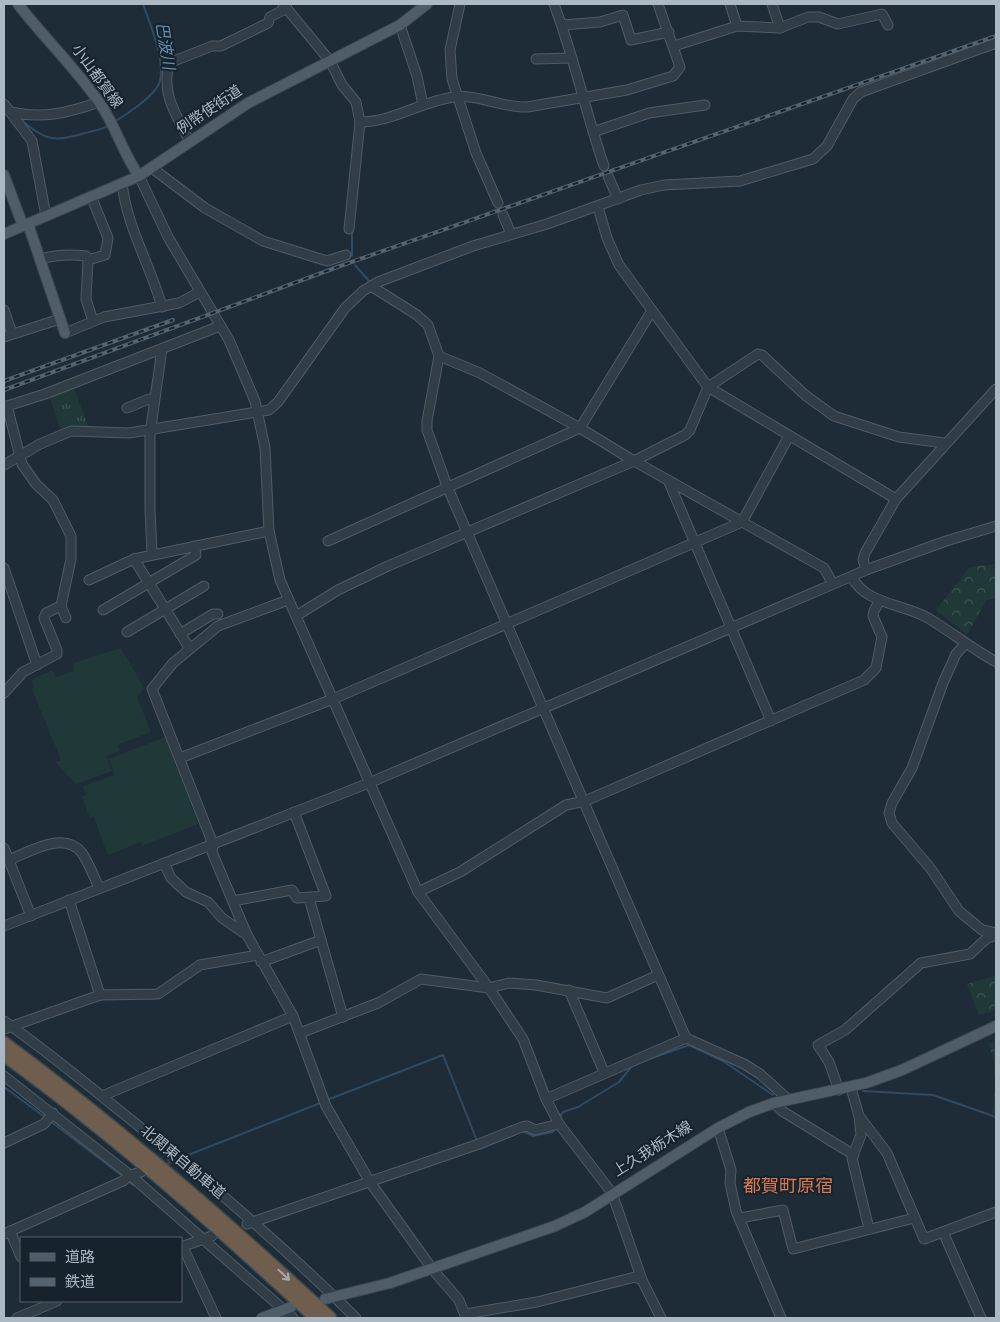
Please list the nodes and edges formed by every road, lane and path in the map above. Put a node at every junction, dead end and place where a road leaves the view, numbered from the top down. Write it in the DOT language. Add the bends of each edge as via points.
graph roads {
  1 [pos="18,4"];
  2 [pos="460,4"];
  3 [pos="554,4"];
  4 [pos="658,4"];
  5 [pos="730,4"];
  6 [pos="772,4"];
  7 [pos="424,5"];
  8 [pos="285,6"];
  9 [pos="400,25"];
  10 [pos="888,25"];
  11 [pos="563,26"];
  12 [pos="737,26"];
  13 [pos="780,28"];
  14 [pos="669,32"];
  15 [pos="996,43"];
  16 [pos="674,46"];
  17 [pos="572,58"];
  18 [pos="536,59"];
  19 [pos="330,61"];
  20 [pos="458,96"];
  21 [pos="582,98"];
  22 [pos="99,102"];
  23 [pos="423,105"];
  24 [pos="705,105"];
  25 [pos="7,108"];
  26 [pos="360,122"];
  27 [pos="593,132"];
  28 [pos="190,142"];
  29 [pos="604,166"];
  30 [pos="152,168"];
  31 [pos="4,175"];
  32 [pos="139,176"];
  33 [pos="608,176"];
  34 [pos="122,183"];
  35 [pos="91,196"];
  36 [pos="618,199"];
  37 [pos="498,203"];
  38 [pos="598,207"];
  39 [pos="503,215"];
  40 [pos="46,216"];
  41 [pos="25,225"];
  42 [pos="349,229"];
  43 [pos="4,234"];
  44 [pos="511,234"];
  45 [pos="346,255"];
  46 [pos="40,260"];
  47 [pos="88,260"];
  48 [pos="371,286"];
  49 [pos="200,292"];
  50 [pos="162,307"];
  51 [pos="4,310"];
  52 [pos="651,312"];
  53 [pos="60,319"];
  54 [pos="93,321"];
  55 [pos="220,326"];
  56 [pos="64,333"];
  57 [pos="8,335"];
  58 [pos="162,349"];
  59 [pos="439,356"];
  60 [pos="708,387"];
  61 [pos="996,389"];
  62 [pos="154,400"];
  63 [pos="6,406"];
  64 [pos="127,408"];
  65 [pos="258,412"];
  66 [pos="150,428"];
  67 [pos="580,428"];
  68 [pos="789,436"];
  69 [pos="944,443"];
  70 [pos="20,457"];
  71 [pos="634,462"];
  72 [pos="4,465"];
  73 [pos="668,480"];
  74 [pos="447,486"];
  75 [pos="896,499"];
  76 [pos="742,522"];
  77 [pos="996,526"];
  78 [pos="269,531"];
  79 [pos="467,532"];
  80 [pos="328,541"];
  81 [pos="694,543"];
  82 [pos="194,546"];
  83 [pos="152,554"];
  84 [pos="134,559"];
  85 [pos="4,568"];
  86 [pos="866,570"];
  87 [pos="852,577"];
  88 [pos="89,580"];
  89 [pos="149,583"];
  90 [pos="833,584"];
  91 [pos="204,586"];
  92 [pos="288,600"];
  93 [pos="880,600"];
  94 [pos="61,606"];
  95 [pos="165,609"];
  96 [pos="103,610"];
  97 [pos="218,614"];
  98 [pos="296,616"];
  99 [pos="66,618"];
  100 [pos="508,622"];
  101 [pos="731,628"];
  102 [pos="127,632"];
  103 [pos="180,634"];
  104 [pos="965,644"];
  105 [pos="190,649"];
  106 [pos="996,662"];
  107 [pos="37,665"];
  108 [pos="4,693"];
  109 [pos="333,699"];
  110 [pos="544,708"];
  111 [pos="771,721"];
  112 [pos="180,758"];
  113 [pos="368,783"];
  114 [pos="584,801"];
  115 [pos="294,812"];
  116 [pos="213,844"];
  117 [pos="4,848"];
  118 [pos="9,860"];
  119 [pos="164,863"];
  120 [pos="99,888"];
  121 [pos="418,892"];
  122 [pos="309,898"];
  123 [pos="69,900"];
  124 [pos="232,901"];
  125 [pos="31,916"];
  126 [pos="4,926"];
  127 [pos="996,934"];
  128 [pos="247,935"];
  129 [pos="321,940"];
  130 [pos="260,959"];
  131 [pos="658,975"];
  132 [pos="489,988"];
  133 [pos="569,990"];
  134 [pos="100,995"];
  135 [pos="293,1016"];
  136 [pos="343,1017"];
  137 [pos="4,1020"];
  138 [pos="996,1026"];
  139 [pos="8,1028"];
  140 [pos="300,1033"];
  141 [pos="686,1038"];
  142 [pos="4,1043"];
  143 [pos="4,1055"];
  144 [pos="604,1072"];
  145 [pos="4,1076"];
  146 [pos="851,1088"];
  147 [pos="839,1090"];
  148 [pos="102,1096"];
  149 [pos="546,1098"];
  150 [pos="789,1100"];
  151 [pos="774,1103"];
  152 [pos="53,1113"];
  153 [pos="859,1116"];
  154 [pos="559,1124"];
  155 [pos="718,1128"];
  156 [pos="4,1143"];
  157 [pos="854,1155"];
  158 [pos="141,1172"];
  159 [pos="130,1175"];
  160 [pos="370,1182"];
  161 [pos="612,1193"];
  162 [pos="996,1212"];
  163 [pos="740,1218"];
  164 [pos="914,1218"];
  165 [pos="251,1223"];
  166 [pos="869,1229"];
  167 [pos="7,1232"];
  168 [pos="943,1232"];
  169 [pos="208,1237"];
  170 [pos="182,1247"];
  171 [pos="20,1255"];
  172 [pos="432,1270"];
  173 [pos="642,1280"];
  174 [pos="330,1298"];
  175 [pos="42,1304"];
  176 [pos="287,1308"];
  177 [pos="34,1315"];
  178 [pos="466,1316"];
  179 [pos="17,1318"];
  180 [pos="216,1318"];
  181 [pos="262,1318"];
  182 [pos="293,1318"];
  183 [pos="316,1318"];
  184 [pos="330,1318"];
  185 [pos="356,1318"];
  186 [pos="661,1318"];
  187 [pos="781,1318"];
  188 [pos="981,1318"];
  1 -- 22 [label="main road, 小山都賀線"];
  2 -- 20 [label="street" via="450,50 452,79"];
  3 -- 11 [label="street"];
  4 -- 14 [label="street"];
  5 -- 12 [label="street"];
  6 -- 13 [label="street"];
  7 -- 9 [label="main road, 例幣使街道"];
  8 -- 19 [label="street"];
  8 -- 28 [label="street" via="270,17 268,23 221,46 212,46 169,63 165,79 170,103"];
  9 -- 19 [label="main road, 例幣使街道"];
  9 -- 23 [label="street"];
  10 -- 13 [label="street" via="882,14 838,24 820,17 808,17"];
  11 -- 14 [label="street" via="600,22 623,15 632,40"];
  11 -- 17 [label="street"];
  12 -- 13 [label="street"];
  12 -- 16 [label="street"];
  14 -- 16 [label="street"];
  15 -- 36 [label="street" via="861,92 853,99 827,146 813,160 755,178 664,185"];
  16 -- 21 [label="street" via="680,66 673,76 626,90"];
  17 -- 18 [label="street"];
  17 -- 21 [label="street"];
  19 -- 26 [label="street" via="342,85 356,102"];
  19 -- 28 [label="main road, 例幣使街道" via="248,103"];
  20 -- 21 [label="street" via="516,107"];
  20 -- 23 [label="street"];
  20 -- 37 [label="street" via="476,153"];
  21 -- 27 [label="street"];
  22 -- 25 [label="street" via="47,116"];
  22 -- 32 [label="main road, 小山都賀線"];
  23 -- 26 [label="street"];
  24 -- 27 [label="street" via="649,113"];
  25 -- 40 [label="street" via="32,141"];
  26 -- 42 [label="street"];
  27 -- 29 [label="street"];
  28 -- 30 [label="main road, 例幣使街道"];
  30 -- 32 [label="main road, 例幣使街道"];
  30 -- 45 [label="street" via="205,208 263,240 329,262"];
  31 -- 41 [label="main road"];
  32 -- 34 [label="main road, 例幣使街道"];
  32 -- 49 [label="street" via="168,237"];
  33 -- 36 [label="street"];
  34 -- 35 [label="main road, 例幣使街道"];
  34 -- 50 [label="street" via="132,231"];
  35 -- 40 [label="main road, 例幣使街道"];
  35 -- 47 [label="street" via="108,238 105,255"];
  36 -- 38 [label="street"];
  38 -- 44 [label="street"];
  38 -- 52 [label="street" via="619,265"];
  39 -- 44 [label="street"];
  40 -- 41 [label="main road, 例幣使街道"];
  41 -- 43 [label="main road, 例幣使街道"];
  41 -- 46 [label="main road"];
  44 -- 48 [label="street"];
  46 -- 47 [label="street" via="54,255 80,255"];
  46 -- 53 [label="main road"];
  47 -- 54 [label="street" via="86,299"];
  48 -- 59 [label="street" via="418,315 428,325"];
  48 -- 65 [label="street" via="345,308 278,402 269,410"];
  49 -- 50 [label="street" via="179,304"];
  49 -- 55 [label="street"];
  50 -- 54 [label="street"];
  51 -- 57 [label="street"];
  52 -- 60 [label="street"];
  52 -- 67 [label="street"];
  53 -- 56 [label="main road"];
  53 -- 57 [label="street"];
  54 -- 56 [label="street"];
  55 -- 58 [label="street"];
  55 -- 65 [label="street" via="241,367"];
  58 -- 62 [label="street"];
  58 -- 63 [label="street"];
  59 -- 67 [label="street" via="480,373"];
  59 -- 74 [label="street" via="427,430"];
  60 -- 68 [label="street"];
  60 -- 69 [label="street" via="758,354 816,405 834,416 899,437"];
  60 -- 71 [label="street" via="690,430"];
  61 -- 69 [label="street"];
  62 -- 64 [label="street"];
  62 -- 66 [label="street"];
  63 -- 70 [label="street"];
  65 -- 66 [label="street"];
  65 -- 78 [label="street" via="265,448"];
  66 -- 70 [label="street" via="129,433 71,431"];
  66 -- 83 [label="street"];
  67 -- 71 [label="street"];
  67 -- 74 [label="street"];
  68 -- 75 [label="street"];
  68 -- 76 [label="street"];
  69 -- 75 [label="street"];
  70 -- 72 [label="street"];
  70 -- 94 [label="street" via="31,478 52,500 71,536 71,559"];
  71 -- 73 [label="street"];
  71 -- 79 [label="street"];
  73 -- 76 [label="street"];
  73 -- 81 [label="street"];
  74 -- 79 [label="street"];
  74 -- 80 [label="street"];
  75 -- 86 [label="street" via="865,553"];
  76 -- 81 [label="street"];
  76 -- 90 [label="street" via="824,568"];
  77 -- 86 [label="street"];
  78 -- 82 [label="street"];
  78 -- 92 [label="street" via="275,563"];
  79 -- 98 [label="street" via="338,590"];
  79 -- 100 [label="street"];
  81 -- 100 [label="street"];
  81 -- 101 [label="street"];
  82 -- 83 [label="street"];
  82 -- 89 [label="street" via="196,555"];
  83 -- 84 [label="street"];
  84 -- 88 [label="street"];
  84 -- 89 [label="street"];
  85 -- 107 [label="street"];
  86 -- 87 [label="street"];
  87 -- 90 [label="street"];
  87 -- 93 [label="street" via="858,588"];
  89 -- 95 [label="street"];
  89 -- 96 [label="street"];
  90 -- 101 [label="street"];
  91 -- 95 [label="street"];
  92 -- 98 [label="street"];
  92 -- 105 [label="street" via="222,624"];
  93 -- 104 [label="street" via="923,616"];
  93 -- 111 [label="street" via="873,616 882,637 872,675"];
  94 -- 99 [label="street"];
  94 -- 107 [label="street" via="44,618 57,654"];
  95 -- 102 [label="street"];
  95 -- 103 [label="street"];
  97 -- 103 [label="street" via="212,614"];
  98 -- 109 [label="street"];
  100 -- 109 [label="street"];
  100 -- 110 [label="street"];
  101 -- 110 [label="street"];
  101 -- 111 [label="street"];
  103 -- 105 [label="street"];
  104 -- 106 [label="street"];
  104 -- 127 [label="street" via="956,654 942,683 912,768 889,813 892,823 931,868 959,911 982,930"];
  105 -- 112 [label="street" via="173,663 152,689"];
  107 -- 108 [label="street" via="17,677"];
  109 -- 112 [label="street"];
  109 -- 113 [label="street"];
  110 -- 113 [label="street"];
  110 -- 114 [label="street"];
  111 -- 114 [label="street"];
  112 -- 116 [label="street"];
  113 -- 115 [label="street"];
  113 -- 121 [label="street"];
  114 -- 121 [label="street" via="566,804 460,872"];
  114 -- 131 [label="street"];
  115 -- 116 [label="street"];
  115 -- 122 [label="street" via="326,896"];
  116 -- 119 [label="street"];
  116 -- 124 [label="street" via="212,852"];
  117 -- 118 [label="street"];
  118 -- 120 [label="street" via="51,843 69,845 81,852"];
  118 -- 125 [label="street"];
  119 -- 120 [label="street"];
  119 -- 128 [label="street" via="171,878 186,892 208,902 222,918"];
  120 -- 123 [label="street"];
  121 -- 132 [label="street"];
  122 -- 124 [label="street" via="297,898 292,890"];
  122 -- 129 [label="street"];
  123 -- 125 [label="street"];
  123 -- 134 [label="street"];
  124 -- 128 [label="street"];
  125 -- 126 [label="street"];
  127 -- 147 [label="street" via="970,954 921,963 844,1030 818,1045 830,1062"];
  128 -- 130 [label="street"];
  129 -- 130 [label="street"];
  129 -- 136 [label="street"];
  130 -- 134 [label="street" via="200,965 158,994"];
  130 -- 135 [label="street"];
  131 -- 133 [label="street" via="607,998"];
  131 -- 141 [label="street"];
  132 -- 133 [label="street" via="508,983"];
  132 -- 136 [label="street" via="422,979 378,1003"];
  132 -- 149 [label="street" via="523,1039"];
  133 -- 144 [label="street"];
  134 -- 139 [label="street"];
  135 -- 140 [label="street"];
  135 -- 148 [label="street"];
  136 -- 140 [label="street"];
  137 -- 139 [label="street"];
  138 -- 146 [label="main road, 上久我栃木線" via="902,1070"];
  139 -- 148 [label="street"];
  140 -- 160 [label="street" via="326,1106"];
  141 -- 144 [label="street"];
  141 -- 150 [label="street" via="744,1064"];
  142 -- 184 [label="highway, 北関東自動車道, one-way" via="141,1149"];
  143 -- 183 [label="highway, 北関東自動車道" via="133,1155"];
  144 -- 149 [label="street"];
  145 -- 152 [label="street"];
  146 -- 147 [label="main road, 上久我栃木線"];
  146 -- 153 [label="street"];
  147 -- 150 [label="main road, 上久我栃木線"];
  148 -- 165 [label="street"];
  149 -- 154 [label="street"];
  150 -- 151 [label="main road, 上久我栃木線"];
  151 -- 155 [label="main road, 上久我栃木線"];
  151 -- 157 [label="street"];
  152 -- 156 [label="street" via="44,1124"];
  152 -- 159 [label="street"];
  153 -- 157 [label="street" via="861,1135"];
  153 -- 164 [label="street" via="887,1153"];
  154 -- 160 [label="street" via="535,1130 522,1126"];
  154 -- 161 [label="street"];
  155 -- 161 [label="main road, 上久我栃木線"];
  155 -- 163 [label="street" via="731,1170 730,1183"];
  157 -- 166 [label="street" via="852,1158"];
  158 -- 159 [label="street"];
  159 -- 167 [label="street" via="123,1181"];
  159 -- 169 [label="street"];
  160 -- 165 [label="street"];
  160 -- 172 [label="street"];
  161 -- 172 [label="main road, 上久我栃木線" via="571,1220"];
  161 -- 173 [label="street"];
  162 -- 168 [label="street"];
  163 -- 166 [label="street" via="783,1210 793,1249"];
  163 -- 187 [label="street"];
  164 -- 166 [label="street"];
  164 -- 168 [label="street" via="924,1239"];
  165 -- 174 [label="street"];
  167 -- 171 [label="street"];
  168 -- 188 [label="street"];
  169 -- 170 [label="street"];
  169 -- 176 [label="street"];
  170 -- 180 [label="street"];
  172 -- 174 [label="main road, 上久我栃木線"];
  172 -- 178 [label="street" via="459,1300"];
  173 -- 178 [label="street" via="635,1277"];
  173 -- 186 [label="street"];
  174 -- 185 [label="street"];
  175 -- 177 [label="street"];
  176 -- 181 [label="main road"];
  176 -- 182 [label="street"];
  177 -- 179 [label="street"];
}
